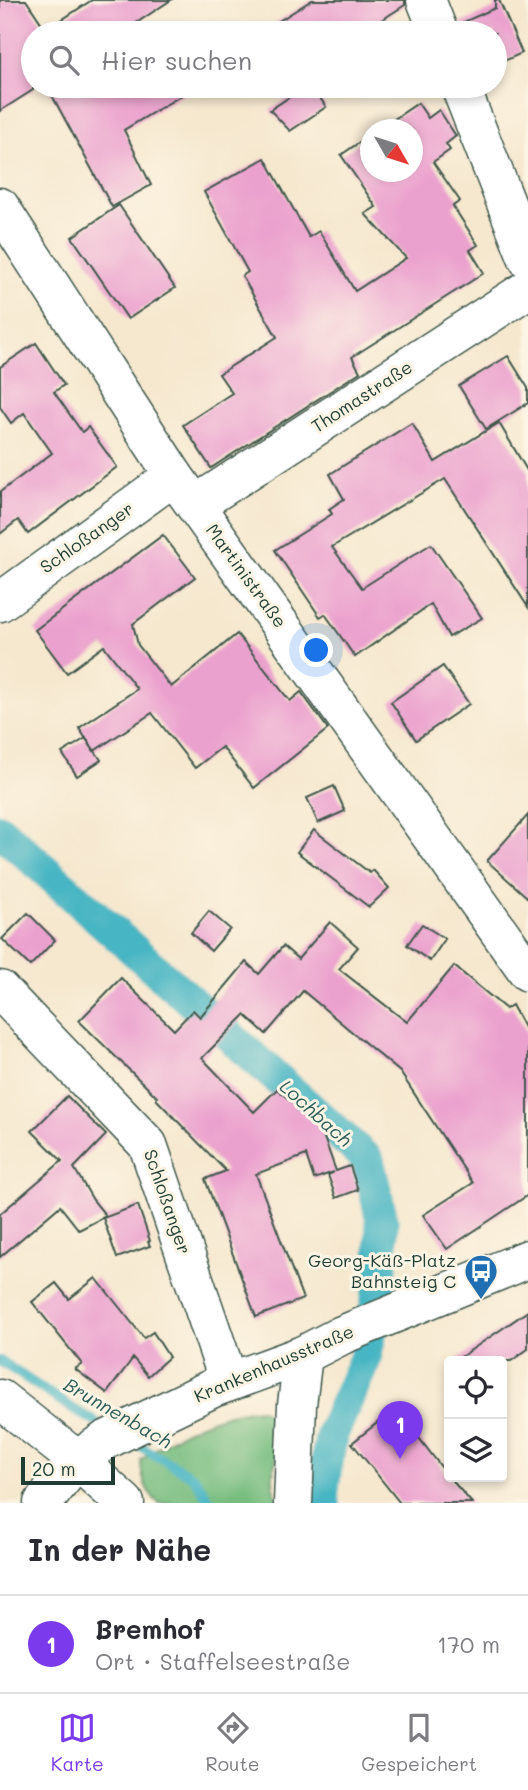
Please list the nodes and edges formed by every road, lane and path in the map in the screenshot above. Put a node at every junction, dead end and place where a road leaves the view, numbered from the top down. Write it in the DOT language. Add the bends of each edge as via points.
graph roads {
  1 [pos="426,0"];
  2 [pos="434,21"];
  3 [pos="465,98"];
  4 [pos="0,207"];
  5 [pos="528,259"];
  6 [pos="528,289"];
  7 [pos="185,491"];
  8 [pos="0,602"];
  9 [pos="525,961"];
  10 [pos="0,990"];
  11 [pos="528,1259"];
  12 [pos="303,1355"];
  13 [pos="221,1385"];
  14 [pos="0,1399"];
  15 [pos="91,1450"];
  16 [pos="43,1503"];
  17 [pos="125,1503"];
  18 [pos="293,1503"];
  1 -- 2 [label="street"];
  3 -- 5 [label="street"];
  4 -- 7 [label="street, Martinistraße"];
  6 -- 7 [label="street, Thomastraße"];
  7 -- 8 [label="street, Schloßanger"];
  7 -- 9 [label="street, Martinistraße"];
  10 -- 13 [label="street, Schloßanger" via="148,1145"];
  11 -- 12 [label="street, Krankenhausstraße"];
  12 -- 13 [label="street, Krankenhausstraße"];
  12 -- 18 [label="street"];
  13 -- 15 [label="street, Krankenhausstraße"];
  14 -- 15 [label="street"];
  15 -- 16 [label="street, Krankenhausstraße"];
  15 -- 17 [label="street"];
}
